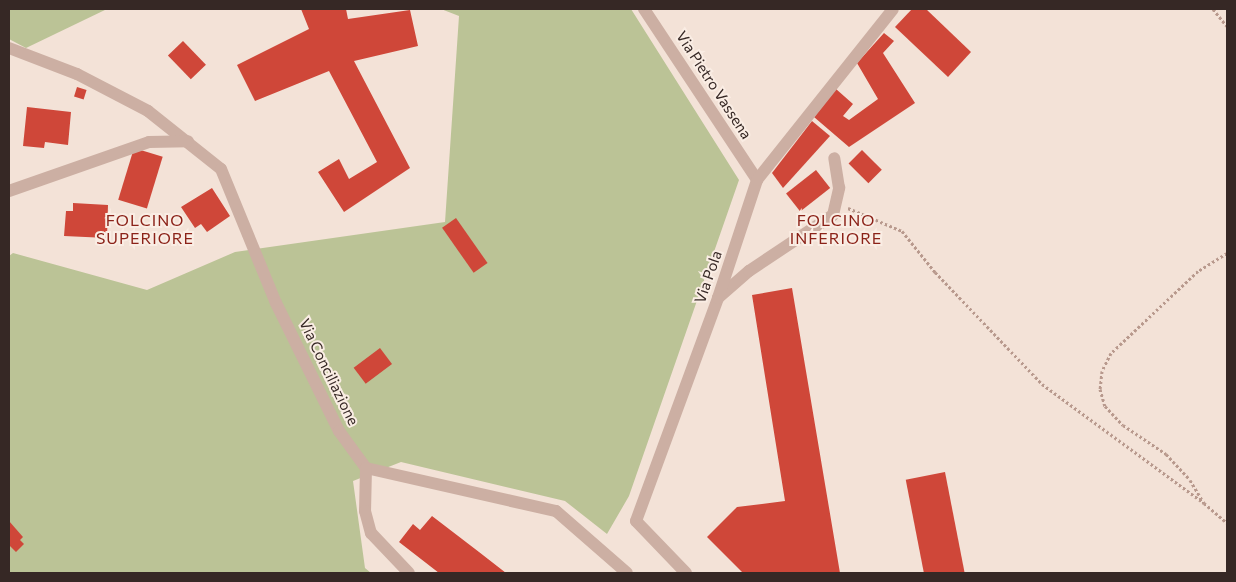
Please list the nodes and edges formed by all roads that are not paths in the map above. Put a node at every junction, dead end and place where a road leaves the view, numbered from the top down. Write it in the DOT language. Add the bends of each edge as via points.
graph roads {
  1 [pos="644,9"];
  2 [pos="893,9"];
  3 [pos="9,48"];
  4 [pos="188,141"];
  5 [pos="834,158"];
  6 [pos="757,180"];
  7 [pos="9,191"];
  8 [pos="718,298"];
  9 [pos="366,468"];
  10 [pos="409,573"];
  11 [pos="627,573"];
  12 [pos="686,573"];
  1 -- 6 [label="street, Via Pietro Vassena"];
  2 -- 6 [label="street, Via Pola"];
  3 -- 4 [label="street, Via Conciliazione" via="148,110"];
  4 -- 7 [label="street" via="149,142"];
  4 -- 9 [label="street, Via Conciliazione" via="221,169 297,346 339,431"];
  5 -- 8 [label="street" via="839,188 833,215 748,271"];
  6 -- 8 [label="street, Via Pola"];
  8 -- 12 [label="street, Via Pola" via="636,521"];
  9 -- 10 [label="street" via="365,511 371,533"];
  9 -- 11 [label="street" via="556,511"];
}
